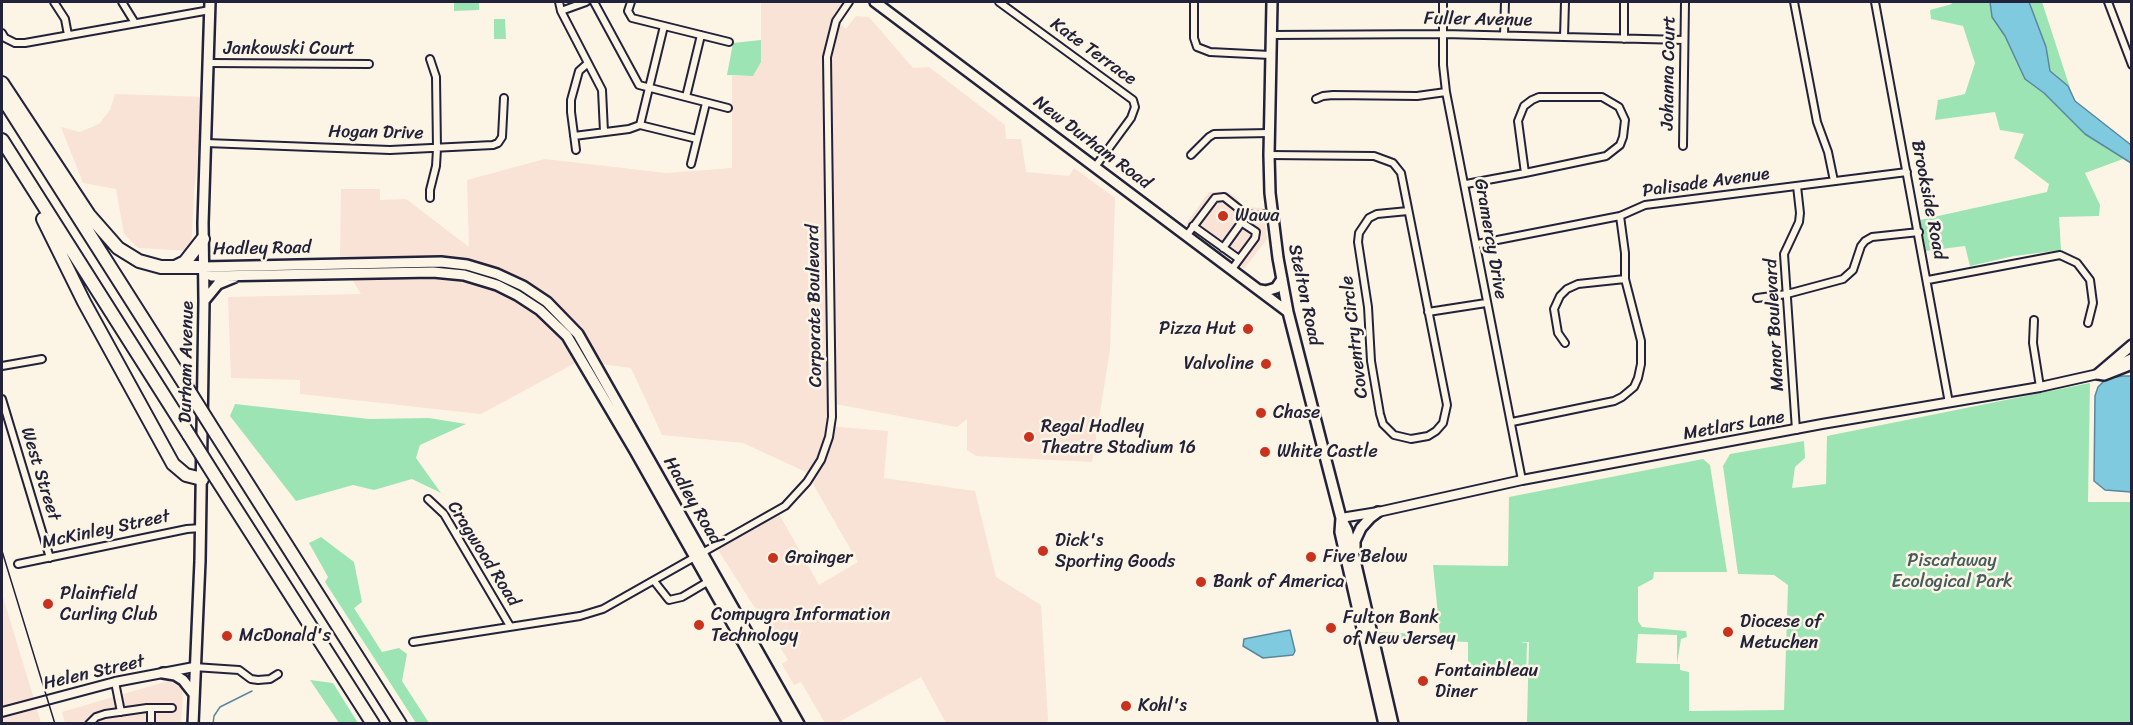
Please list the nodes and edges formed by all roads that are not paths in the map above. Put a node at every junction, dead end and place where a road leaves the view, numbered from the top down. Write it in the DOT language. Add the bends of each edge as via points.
graph roads {
  1 [pos="54,2"];
  2 [pos="123,2"];
  3 [pos="559,2"];
  4 [pos="585,2"];
  5 [pos="594,2"];
  6 [pos="631,2"];
  7 [pos="849,2"];
  8 [pos="875,2"];
  9 [pos="999,2"];
  10 [pos="1194,2"];
  11 [pos="1272,2"];
  12 [pos="1443,2"];
  13 [pos="1505,2"];
  14 [pos="1565,2"];
  15 [pos="1624,2"];
  16 [pos="1685,2"];
  17 [pos="1794,2"];
  18 [pos="1875,2"];
  19 [pos="2108,2"];
  20 [pos="210,6"];
  21 [pos="561,11"];
  22 [pos="135,23"];
  23 [pos="664,26"];
  24 [pos="2,33"];
  25 [pos="1444,34"];
  26 [pos="68,35"];
  27 [pos="701,35"];
  28 [pos="1271,35"];
  29 [pos="1504,35"];
  30 [pos="1564,37"];
  31 [pos="1624,39"];
  32 [pos="1684,40"];
  33 [pos="729,42"];
  34 [pos="1270,55"];
  35 [pos="430,59"];
  36 [pos="209,63"];
  37 [pos="588,63"];
  38 [pos="369,64"];
  39 [pos="2132,65"];
  40 [pos="2,83"];
  41 [pos="648,88"];
  42 [pos="1446,92"];
  43 [pos="2,97"];
  44 [pos="686,97"];
  45 [pos="504,98"];
  46 [pos="1316,99"];
  47 [pos="706,102"];
  48 [pos="728,108"];
  49 [pos="640,125"];
  50 [pos="604,132"];
  51 [pos="1270,133"];
  52 [pos="574,136"];
  53 [pos="697,139"];
  54 [pos="2,140"];
  55 [pos="206,143"];
  56 [pos="1683,146"];
  57 [pos="437,149"];
  58 [pos="576,150"];
  59 [pos="1191,155"];
  60 [pos="1269,155"];
  61 [pos="691,164"];
  62 [pos="1095,167"];
  63 [pos="1907,172"];
  64 [pos="1525,173"];
  65 [pos="1834,181"];
  66 [pos="1466,184"];
  67 [pos="30,185"];
  68 [pos="1797,186"];
  69 [pos="430,198"];
  70 [pos="1408,211"];
  71 [pos="1243,212"];
  72 [pos="1272,213"];
  73 [pos="1620,216"];
  74 [pos="1241,222"];
  75 [pos="1193,226"];
  76 [pos="1919,232"];
  77 [pos="1187,235"];
  78 [pos="203,239"];
  79 [pos="1477,244"];
  80 [pos="1223,248"];
  81 [pos="1239,259"];
  82 [pos="174,267"];
  83 [pos="203,267"];
  84 [pos="1232,269"];
  85 [pos="238,276"];
  86 [pos="1282,279"];
  87 [pos="1625,279"];
  88 [pos="1928,280"];
  89 [pos="1260,290"];
  90 [pos="1787,294"];
  91 [pos="1757,298"];
  92 [pos="204,301"];
  93 [pos="1486,303"];
  94 [pos="1288,312"];
  95 [pos="1428,312"];
  96 [pos="2034,320"];
  97 [pos="2088,323"];
  98 [pos="1565,343"];
  99 [pos="2132,345"];
  100 [pos="2132,358"];
  101 [pos="42,359"];
  102 [pos="2132,364"];
  103 [pos="2,366"];
  104 [pos="2098,374"];
  105 [pos="2040,387"];
  106 [pos="2,399"];
  107 [pos="1949,404"];
  108 [pos="1512,422"];
  109 [pos="1796,430"];
  110 [pos="202,479"];
  111 [pos="1522,480"];
  112 [pos="428,499"];
  113 [pos="1378,512"];
  114 [pos="1341,518"];
  115 [pos="201,528"];
  116 [pos="699,555"];
  117 [pos="1354,556"];
  118 [pos="50,558"];
  119 [pos="18,564"];
  120 [pos="654,581"];
  121 [pos="709,581"];
  122 [pos="510,626"];
  123 [pos="413,642"];
  124 [pos="194,667"];
  125 [pos="164,673"];
  126 [pos="278,674"];
  127 [pos="115,682"];
  128 [pos="194,694"];
  129 [pos="151,708"];
  130 [pos="172,708"];
  131 [pos="2,712"];
  132 [pos="121,712"];
  133 [pos="89,723"];
  134 [pos="151,723"];
  135 [pos="193,723"];
  136 [pos="373,723"];
  137 [pos="400,723"];
  138 [pos="789,723"];
  139 [pos="799,723"];
  140 [pos="1384,723"];
  141 [pos="1393,723"];
  1 -- 26 [label="street" via="65,19"];
  2 -- 22 [label="street"];
  3 -- 21 [label="street"];
  4 -- 21 [label="street"];
  5 -- 41 [label="street" via="637,82"];
  6 -- 23 [label="street" via="628,11 632,18"];
  7 -- 116 [label="street, Corporate Boulevard" via="836,21 827,57 830,437 807,482 785,506"];
  8 -- 62 [label="main road, New Durham Road"];
  9 -- 62 [label="street, Kate Terrace" via="1133,100 1131,118"];
  10 -- 34 [label="street" via="1197,47 1210,52"];
  11 -- 28 [label="main road, Stelton Road"];
  12 -- 25 [label="street, Gramercy Drive"];
  13 -- 29 [label="street"];
  14 -- 30 [label="street"];
  15 -- 31 [label="street"];
  16 -- 32 [label="street, Johanna Court"];
  17 -- 65 [label="street" via="1817,122"];
  18 -- 63 [label="street, Brookside Road"];
  19 -- 39 [label="street"];
  20 -- 22 [label="street"];
  20 -- 36 [label="main road, Durham Avenue"];
  21 -- 37 [label="street"];
  22 -- 26 [label="street"];
  23 -- 27 [label="street"];
  23 -- 41 [label="street"];
  24 -- 26 [label="street" via="15,43 25,44"];
  25 -- 28 [label="street, Fuller Avenue"];
  25 -- 29 [label="street, Fuller Avenue"];
  25 -- 42 [label="street, Gramercy Drive"];
  27 -- 33 [label="street"];
  27 -- 44 [label="street"];
  28 -- 34 [label="main road, Stelton Road"];
  29 -- 30 [label="street, Fuller Avenue"];
  30 -- 31 [label="street, Fuller Avenue"];
  31 -- 32 [label="street, Fuller Avenue"];
  32 -- 56 [label="street, Johanna Court"];
  34 -- 51 [label="main road, Stelton Road"];
  35 -- 57 [label="street" via="436,77"];
  36 -- 38 [label="street, Jankowski Court"];
  36 -- 55 [label="main road, Durham Avenue"];
  37 -- 50 [label="street" via="602,90"];
  37 -- 52 [label="street" via="579,71 572,100"];
  40 -- 82 [label="highway" via="109,239 139,261"];
  41 -- 44 [label="street"];
  41 -- 49 [label="street"];
  42 -- 46 [label="street" via="1418,96 1333,95"];
  42 -- 66 [label="street, Gramercy Drive"];
  43 -- 137 [label="highway, bridge"];
  44 -- 47 [label="street"];
  45 -- 57 [label="street, Hogan Drive" via="503,133 498,143"];
  47 -- 48 [label="street"];
  47 -- 53 [label="street"];
  49 -- 50 [label="street"];
  49 -- 53 [label="street"];
  50 -- 52 [label="street"];
  51 -- 59 [label="street" via="1219,133 1209,137"];
  51 -- 60 [label="main road, Stelton Road"];
  52 -- 58 [label="street"];
  53 -- 61 [label="street"];
  54 -- 67 [label="highway"];
  55 -- 57 [label="street, Hogan Drive"];
  55 -- 78 [label="main road, Durham Avenue"];
  57 -- 69 [label="street"];
  60 -- 70 [label="street, Coventry Circle" via="1387,159 1401,173"];
  60 -- 72 [label="main road, Stelton Road"];
  62 -- 77 [label="main road, New Durham Road"];
  63 -- 65 [label="street, Palisade Avenue"];
  63 -- 76 [label="street, Brookside Road"];
  64 -- 64 [label="street" via="1613,152 1625,129 1619,107 1602,97 1532,100 1524,106 1518,121"];
  64 -- 66 [label="street"];
  65 -- 68 [label="street, Palisade Avenue"];
  66 -- 79 [label="street, Gramercy Drive"];
  67 -- 110 [label="highway" via="34,205 173,464 186,475"];
  67 -- 136 [label="highway, bridge"];
  68 -- 73 [label="street, Palisade Avenue" via="1645,205"];
  68 -- 90 [label="street, Manor Boulevard" via="1800,213 1796,232 1785,249"];
  70 -- 95 [label="street, Coventry Circle"];
  70 -- 95 [label="street, Coventry Circle" via="1369,218 1358,242 1380,414 1388,430 1402,438 1428,436 1443,423 1446,414"];
  71 -- 72 [label="street" via="1257,216"];
  71 -- 74 [label="street"];
  71 -- 75 [label="street" via="1224,197 1215,198"];
  72 -- 86 [label="main road, Stelton Road"];
  73 -- 79 [label="street, Palisade Avenue"];
  73 -- 87 [label="street"];
  74 -- 80 [label="street"];
  74 -- 81 [label="street" via="1256,232"];
  75 -- 77 [label="street"];
  75 -- 80 [label="street"];
  76 -- 88 [label="street, Brookside Road"];
  76 -- 90 [label="street" via="1872,237 1861,246 1849,275"];
  77 -- 84 [label="main road, New Durham Road"];
  78 -- 82 [label="highway" via="185,262"];
  78 -- 83 [label="main road, Durham Avenue"];
  79 -- 93 [label="street, Gramercy Drive"];
  80 -- 81 [label="street"];
  81 -- 84 [label="street"];
  82 -- 83 [label="highway"];
  83 -- 85 [label="main road, Hadley Road" via="212,276"];
  83 -- 92 [label="main road, Durham Avenue"];
  83 -- 116 [label="main road, Hadley Road" via="441,262 472,266 523,286 548,302 578,334"];
  84 -- 89 [label="main road, New Durham Road"];
  85 -- 92 [label="main road" via="218,284"];
  85 -- 116 [label="main road, Hadley Road" via="441,272 479,279 518,295 567,336"];
  86 -- 89 [label="main road" via="1275,288"];
  86 -- 94 [label="main road, Stelton Road"];
  87 -- 98 [label="street" via="1578,284 1560,296 1554,309 1558,333"];
  87 -- 108 [label="street" via="1641,341 1641,364 1634,387 1614,401"];
  88 -- 97 [label="street" via="2060,255 2082,267 2090,280 2093,303"];
  88 -- 107 [label="street, Brookside Road"];
  89 -- 94 [label="main road, New Durham Road"];
  90 -- 91 [label="street"];
  90 -- 109 [label="street, Manor Boulevard"];
  92 -- 110 [label="main road, Durham Avenue"];
  93 -- 95 [label="street"];
  93 -- 108 [label="street, Gramercy Drive"];
  94 -- 114 [label="main road, Stelton Road"];
  96 -- 105 [label="street" via="2033,343"];
  99 -- 104 [label="main road"];
  100 -- 104 [label="street, Metlars Lane"];
  101 -- 103 [label="street"];
  102 -- 104 [label="main road"];
  104 -- 105 [label="street, Metlars Lane"];
  105 -- 107 [label="street, Metlars Lane"];
  106 -- 118 [label="street, West Street"];
  107 -- 109 [label="street, Metlars Lane"];
  108 -- 111 [label="street, Gramercy Drive"];
  109 -- 111 [label="street, Metlars Lane"];
  110 -- 115 [label="main road, Durham Avenue"];
  111 -- 113 [label="street, Metlars Lane"];
  112 -- 122 [label="street, Cragwood Road" via="444,514"];
  113 -- 114 [label="street, Metlars Lane"];
  113 -- 117 [label="main road" via="1358,534"];
  114 -- 117 [label="main road, Stelton Road"];
  114 -- 140 [label="main road, Stelton Road" via="1340,532"];
  115 -- 118 [label="street, McKinley Street"];
  115 -- 124 [label="main road, Durham Avenue"];
  116 -- 120 [label="street, Cragwood Road"];
  116 -- 121 [label="main road, Hadley Road"];
  116 -- 139 [label="main road, Hadley Road"];
  117 -- 141 [label="main road, Stelton Road"];
  118 -- 119 [label="street, McKinley Street"];
  120 -- 121 [label="street" via="669,600"];
  120 -- 122 [label="street, Cragwood Road" via="603,609"];
  121 -- 138 [label="main road, Hadley Road"];
  122 -- 123 [label="street, Cragwood Road"];
  124 -- 125 [label="street, Helen Street"];
  124 -- 126 [label="street" via="239,670 258,680"];
  124 -- 128 [label="main road, Durham Avenue"];
  125 -- 127 [label="street, Helen Street"];
  125 -- 128 [label="main road" via="184,680"];
  127 -- 131 [label="street, Helen Street"];
  127 -- 132 [label="street"];
  128 -- 135 [label="main road, Durham Avenue"];
  129 -- 130 [label="street"];
  129 -- 132 [label="street"];
  129 -- 134 [label="street"];
  132 -- 133 [label="street" via="96,717"];
}
